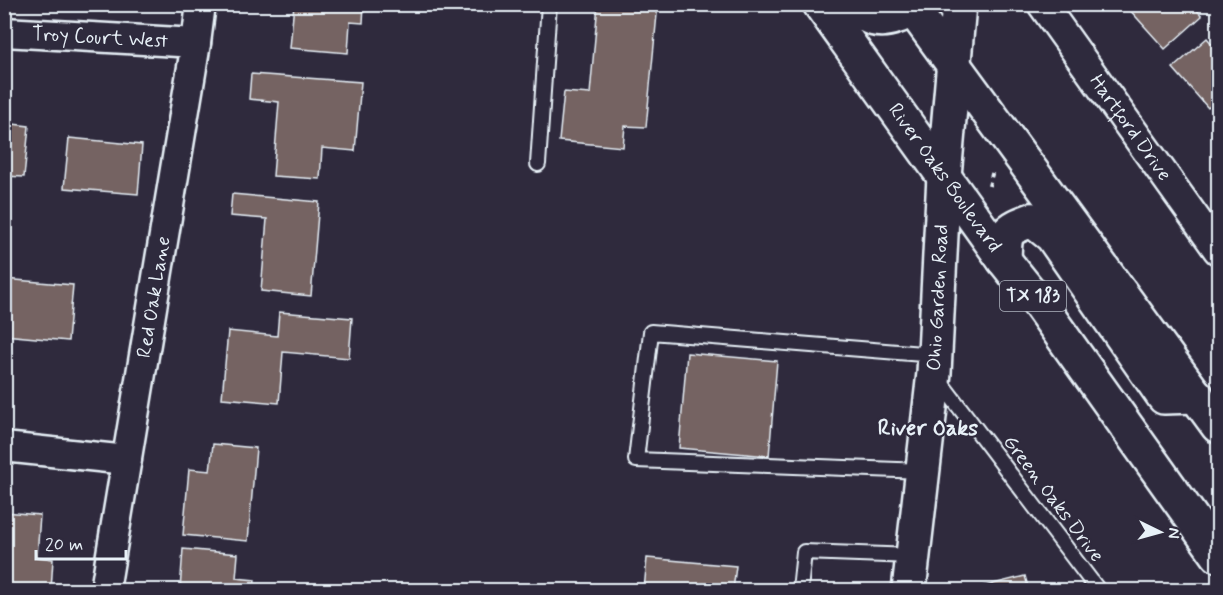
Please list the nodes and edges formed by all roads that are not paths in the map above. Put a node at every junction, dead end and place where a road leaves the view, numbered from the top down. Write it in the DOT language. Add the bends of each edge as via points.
graph roads {
  1 [pos="201,4"];
  2 [pos="549,4"];
  3 [pos="820,4"];
  4 [pos="855,4"];
  5 [pos="959,4"];
  6 [pos="1042,4"];
  7 [pos="911,7"];
  8 [pos="4,32"];
  9 [pos="196,43"];
  10 [pos="954,65"];
  11 [pos="538,164"];
  12 [pos="944,176"];
  13 [pos="1218,250"];
  14 [pos="1004,260"];
  15 [pos="934,364"];
  16 [pos="1197,396"];
  17 [pos="1218,426"];
  18 [pos="4,447"];
  19 [pos="127,460"];
  20 [pos="923,471"];
  21 [pos="1218,555"];
  22 [pos="913,556"];
  23 [pos="105,591"];
  24 [pos="800,591"];
  25 [pos="909,591"];
  26 [pos="1098,591"];
  1 -- 9 [label="street, Red Oak Lane"];
  2 -- 11 [label="lane"];
  3 -- 12 [label="main road, River Oaks Boulevard / TX 183"];
  4 -- 7 [label="main road" via="862,14 878,21 893,19"];
  5 -- 10 [label="main road, Ohio Garden Road"];
  6 -- 13 [label="street, Hartford Drive"];
  7 -- 10 [label="main road"];
  8 -- 9 [label="street, Troy Court West"];
  9 -- 19 [label="street, Red Oak Lane"];
  10 -- 12 [label="main road, Ohio Garden Road"];
  10 -- 16 [label="main road"];
  12 -- 14 [label="main road, River Oaks Boulevard / TX 183"];
  12 -- 15 [label="main road, Ohio Garden Road"];
  14 -- 16 [label="main road" via="1005,239 1013,228 1032,220 1052,236 1164,397"];
  14 -- 21 [label="main road, River Oaks Boulevard / TX 183"];
  15 -- 20 [label="main road, Ohio Garden Road"];
  15 -- 20 [label="lane" via="651,332 636,460"];
  15 -- 26 [label="lane, Green Oaks Drive"];
  16 -- 17 [label="main road"];
  18 -- 19 [label="street"];
  19 -- 23 [label="street, Red Oak Lane"];
  20 -- 22 [label="main road, Ohio Garden Road"];
  22 -- 24 [label="lane" via="804,552"];
  22 -- 25 [label="main road, Ohio Garden Road"];
}
